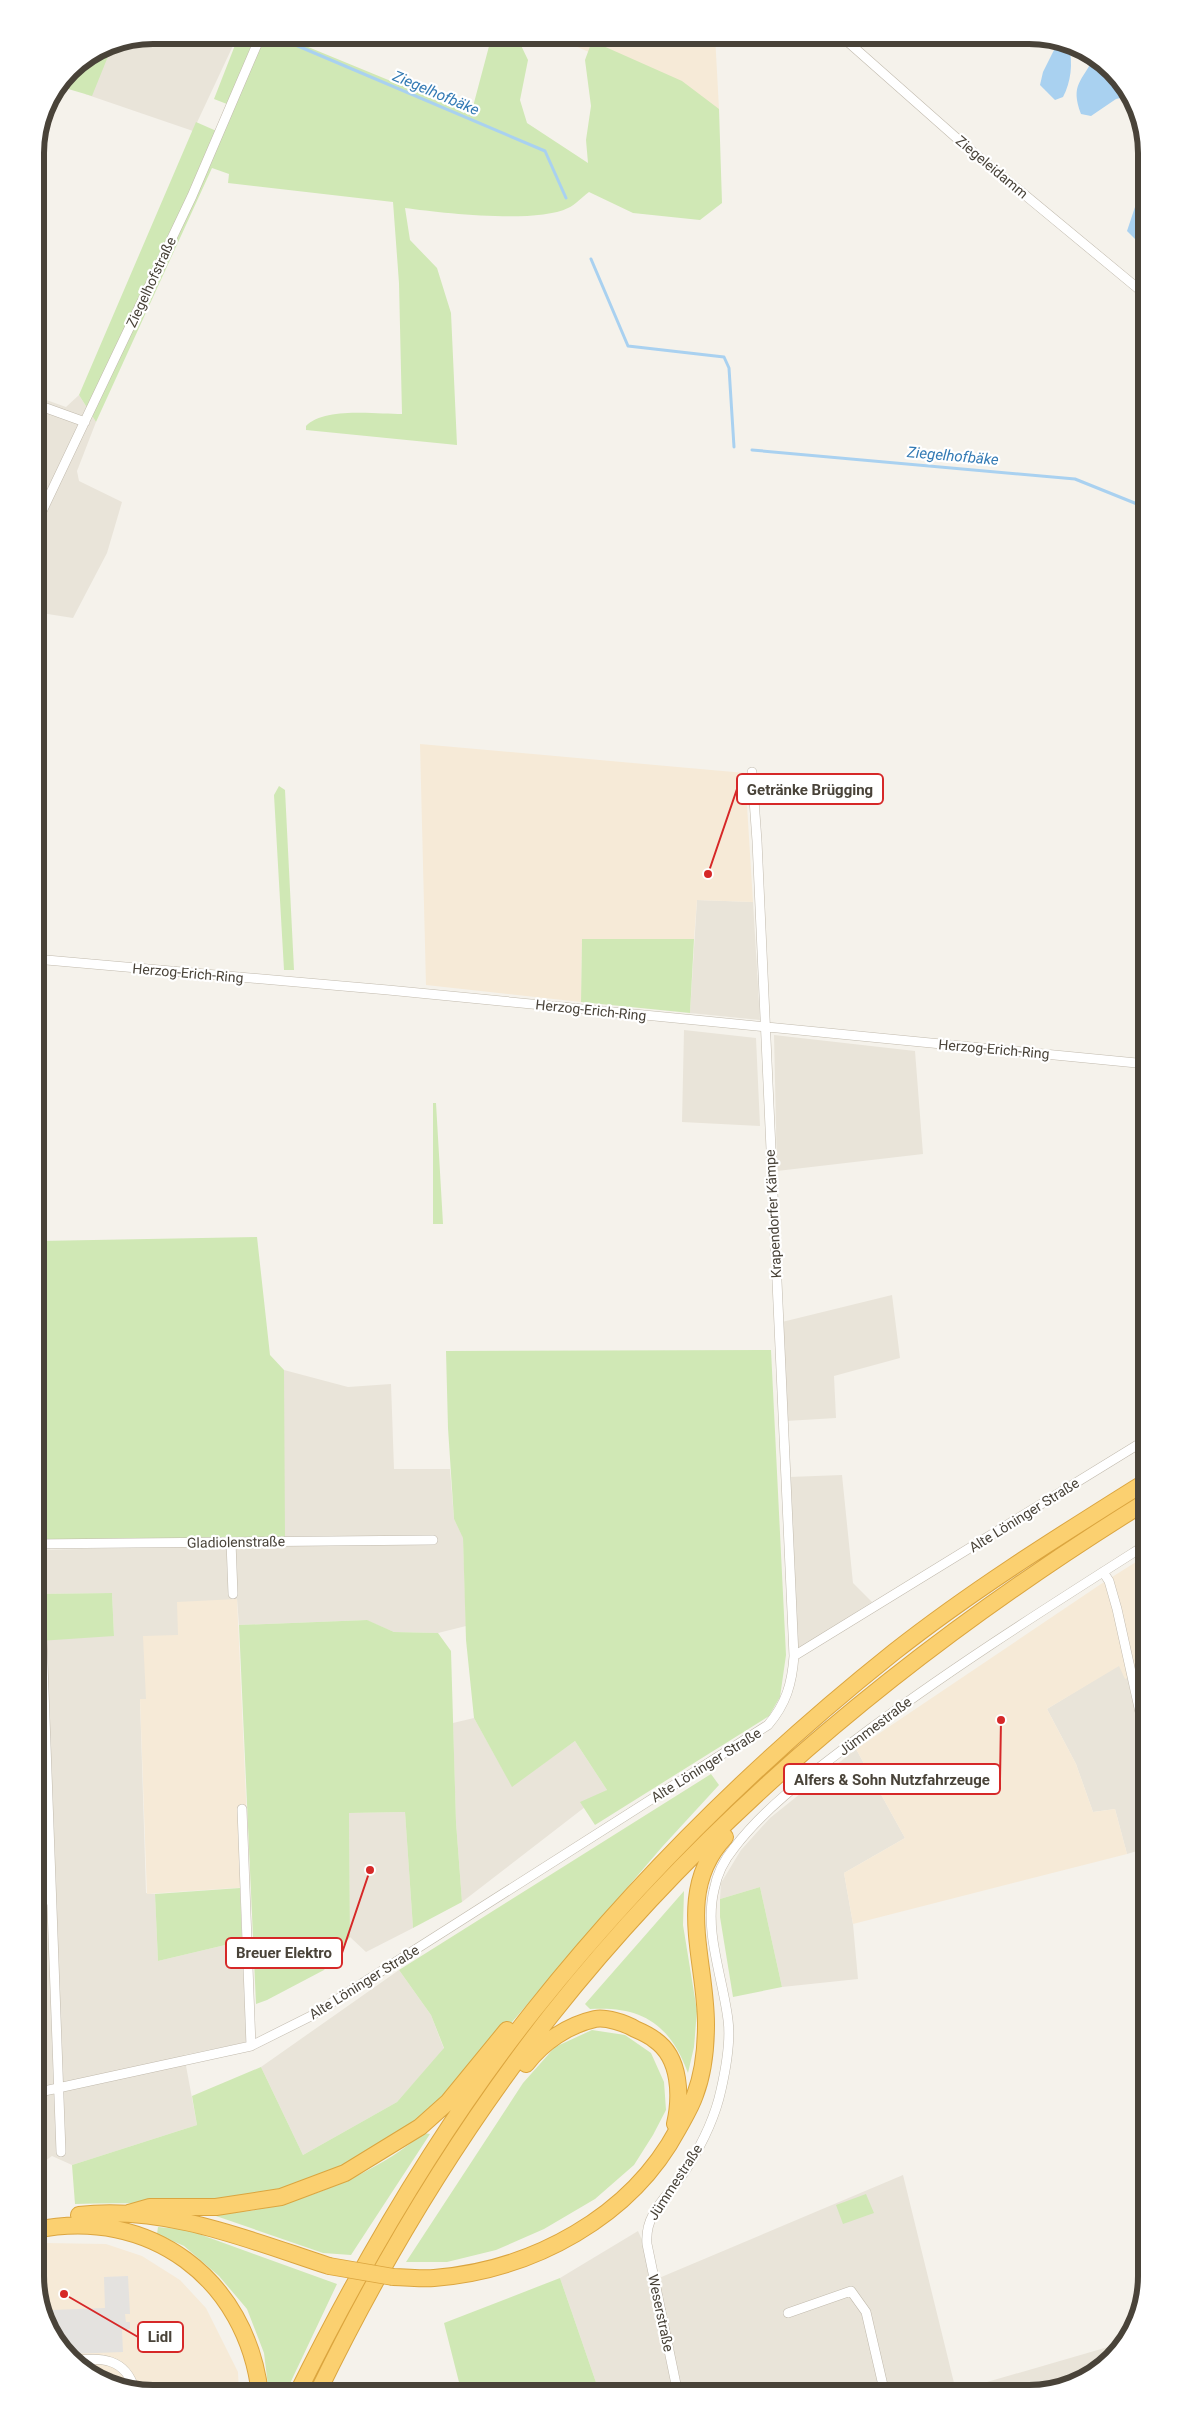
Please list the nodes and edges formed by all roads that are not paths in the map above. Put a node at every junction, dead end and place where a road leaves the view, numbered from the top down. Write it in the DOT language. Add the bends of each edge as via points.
graph roads {
  1 [pos="257,44"];
  2 [pos="850,44"];
  3 [pos="1138,289"];
  4 [pos="44,407"];
  5 [pos="85,422"];
  6 [pos="44,507"];
  7 [pos="752,772"];
  8 [pos="44,960"];
  9 [pos="765,1027"];
  10 [pos="1138,1063"];
  11 [pos="1138,1445"];
  12 [pos="1138,1487"];
  13 [pos="1138,1507"];
  14 [pos="433,1540"];
  15 [pos="231,1542"];
  16 [pos="44,1544"];
  17 [pos="1138,1550"];
  18 [pos="1103,1572"];
  19 [pos="233,1594"];
  20 [pos="794,1656"];
  21 [pos="1138,1704"];
  22 [pos="44,1722"];
  23 [pos="823,1735"];
  24 [pos="242,1809"];
  25 [pos="44,1900"];
  26 [pos="51,1900"];
  27 [pos="532,2013"];
  28 [pos="251,2046"];
  29 [pos="58,2088"];
  30 [pos="44,2091"];
  31 [pos="490,2098"];
  32 [pos="672,2141"];
  33 [pos="61,2152"];
  34 [pos="129,2213"];
  35 [pos="44,2220"];
  36 [pos="44,2229"];
  37 [pos="646,2231"];
  38 [pos="788,2313"];
  39 [pos="83,2359"];
  40 [pos="131,2383"];
  41 [pos="259,2385"];
  42 [pos="302,2385"];
  43 [pos="322,2385"];
  44 [pos="676,2385"];
  45 [pos="883,2385"];
  1 -- 5 [label="street, Ziegelhofstraße" via="192,196"];
  2 -- 3 [label="street, Ziegeleidamm" via="961,142"];
  4 -- 5 [label="street"];
  5 -- 6 [label="street, Ziegelhofstraße"];
  7 -- 9 [label="street, Krapendorfer Kämpe"];
  8 -- 9 [label="street, Herzog-Erich-Ring"];
  9 -- 10 [label="street, Herzog-Erich-Ring"];
  9 -- 20 [label="street, Krapendorfer Kämpe"];
  11 -- 20 [label="street, Alte Löninger Straße"];
  12 -- 27 [label="highway" via="983,1588 896,1651 822,1712 741,1784 673,1851 596,1934"];
  13 -- 23 [label="highway" via="1011,1590"];
  14 -- 15 [label="street, Gladiolenstraße"];
  15 -- 16 [label="street, Gladiolenstraße"];
  15 -- 19 [label="street"];
  17 -- 18 [label="street, Jümmestraße"];
  18 -- 21 [label="street" via="1117,1609"];
  18 -- 37 [label="street, Jümmestraße" via="915,1695 823,1765 763,1816 728,1856 716,1879 711,1914 728,2022 726,2070 717,2107 702,2141 686,2170 652,2214"];
  20 -- 28 [label="street, Alte Löninger Straße" via="789,1694 768,1725 311,2016"];
  22 -- 26 [label="street"];
  23 -- 31 [label="highway" via="742,1808 618,1936 552,2014"];
  23 -- 32 [label="highway" via="820,1747 753,1807 720,1842 704,1867 696,1901 706,2007 703,2063 695,2096"];
  24 -- 28 [label="street"];
  25 -- 26 [label="street"];
  26 -- 29 [label="street"];
  27 -- 34 [label="highway" via="516,2019 448,2102 420,2127 345,2173 281,2197 216,2207 150,2207"];
  27 -- 42 [label="highway" via="456,2118 405,2197"];
  28 -- 29 [label="street, Alte Löninger Straße"];
  29 -- 30 [label="street, Alte Löninger Straße"];
  29 -- 33 [label="street"];
  31 -- 32 [label="highway" via="505,2091 531,2057 560,2032 596,2019 626,2024 657,2040 671,2059 678,2082 678,2111"];
  31 -- 43 [label="highway" via="386,2262"];
  32 -- 34 [label="highway, bridge" via="647,2176 626,2198 555,2246 514,2262 434,2278 393,2277 329,2266 217,2229"];
  34 -- 35 [label="highway" via="83,2214"];
  36 -- 41 [label="highway" via="98,2225 134,2232 160,2244 193,2266 221,2293 244,2330"];
  37 -- 44 [label="street, Weserstraße"];
  38 -- 45 [label="street" via="852,2291 866,2312"];
  39 -- 40 [label="street" via="104,2358 116,2364"];
}
